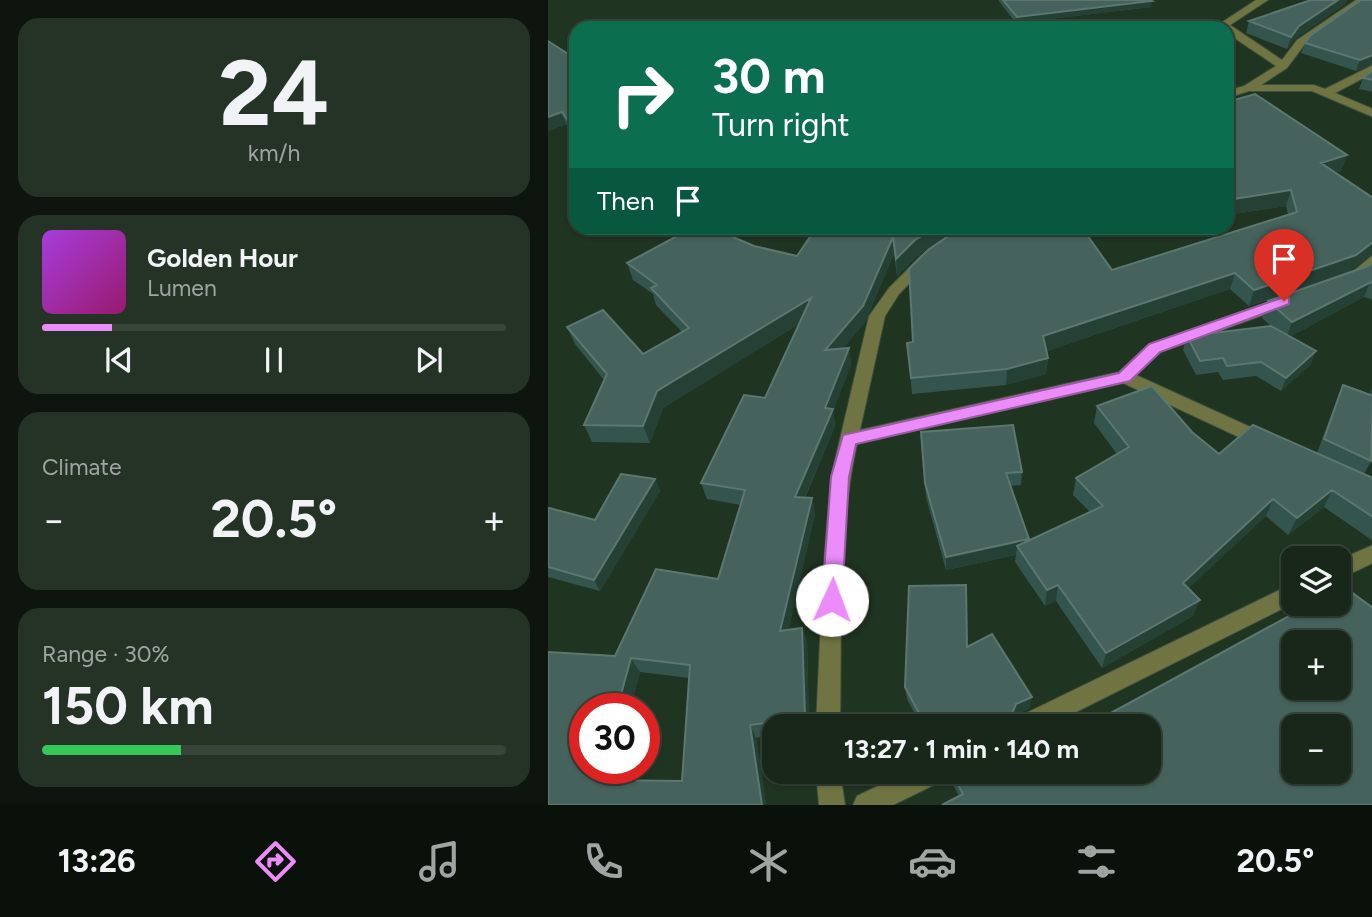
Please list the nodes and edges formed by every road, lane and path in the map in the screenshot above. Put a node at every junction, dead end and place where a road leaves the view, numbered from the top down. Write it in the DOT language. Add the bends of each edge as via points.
graph roads {
  1 [pos="1263,0"];
  2 [pos="1362,0"];
  3 [pos="1229,21"];
  4 [pos="1234,33"];
  5 [pos="1283,66"];
  6 [pos="1372,68"];
  7 [pos="1248,88"];
  8 [pos="1234,93"];
  9 [pos="1326,93"];
  10 [pos="1372,114"];
  11 [pos="938,248"];
  12 [pos="1372,260"];
  13 [pos="1329,286"];
  14 [pos="1303,295"];
  15 [pos="1124,377"];
  16 [pos="849,439"];
  17 [pos="1285,451"];
  18 [pos="1372,553"];
  19 [pos="1351,563"];
  20 [pos="1281,598"];
  21 [pos="828,714"];
  22 [pos="1048,714"];
  23 [pos="829,784"];
  24 [pos="909,784"];
  25 [pos="832,805"];
  26 [pos="866,805"];
  1 -- 3 [label="street"];
  2 -- 5 [label="street" via="1301,42"];
  4 -- 5 [label="street"];
  5 -- 7 [label="street"];
  6 -- 9 [label="street"];
  7 -- 8 [label="street"];
  7 -- 9 [label="street" via="1314,88"];
  9 -- 10 [label="street"];
  11 -- 16 [label="street" via="877,316"];
  12 -- 13 [label="street" via="1355,277"];
  14 -- 15 [label="street" via="1155,348"];
  15 -- 16 [label="street"];
  15 -- 17 [label="street"];
  16 -- 21 [label="street" via="840,477"];
  18 -- 19 [label="street"];
  20 -- 22 [label="street"];
  23 -- 25 [label="street"];
  24 -- 26 [label="street"];
}
